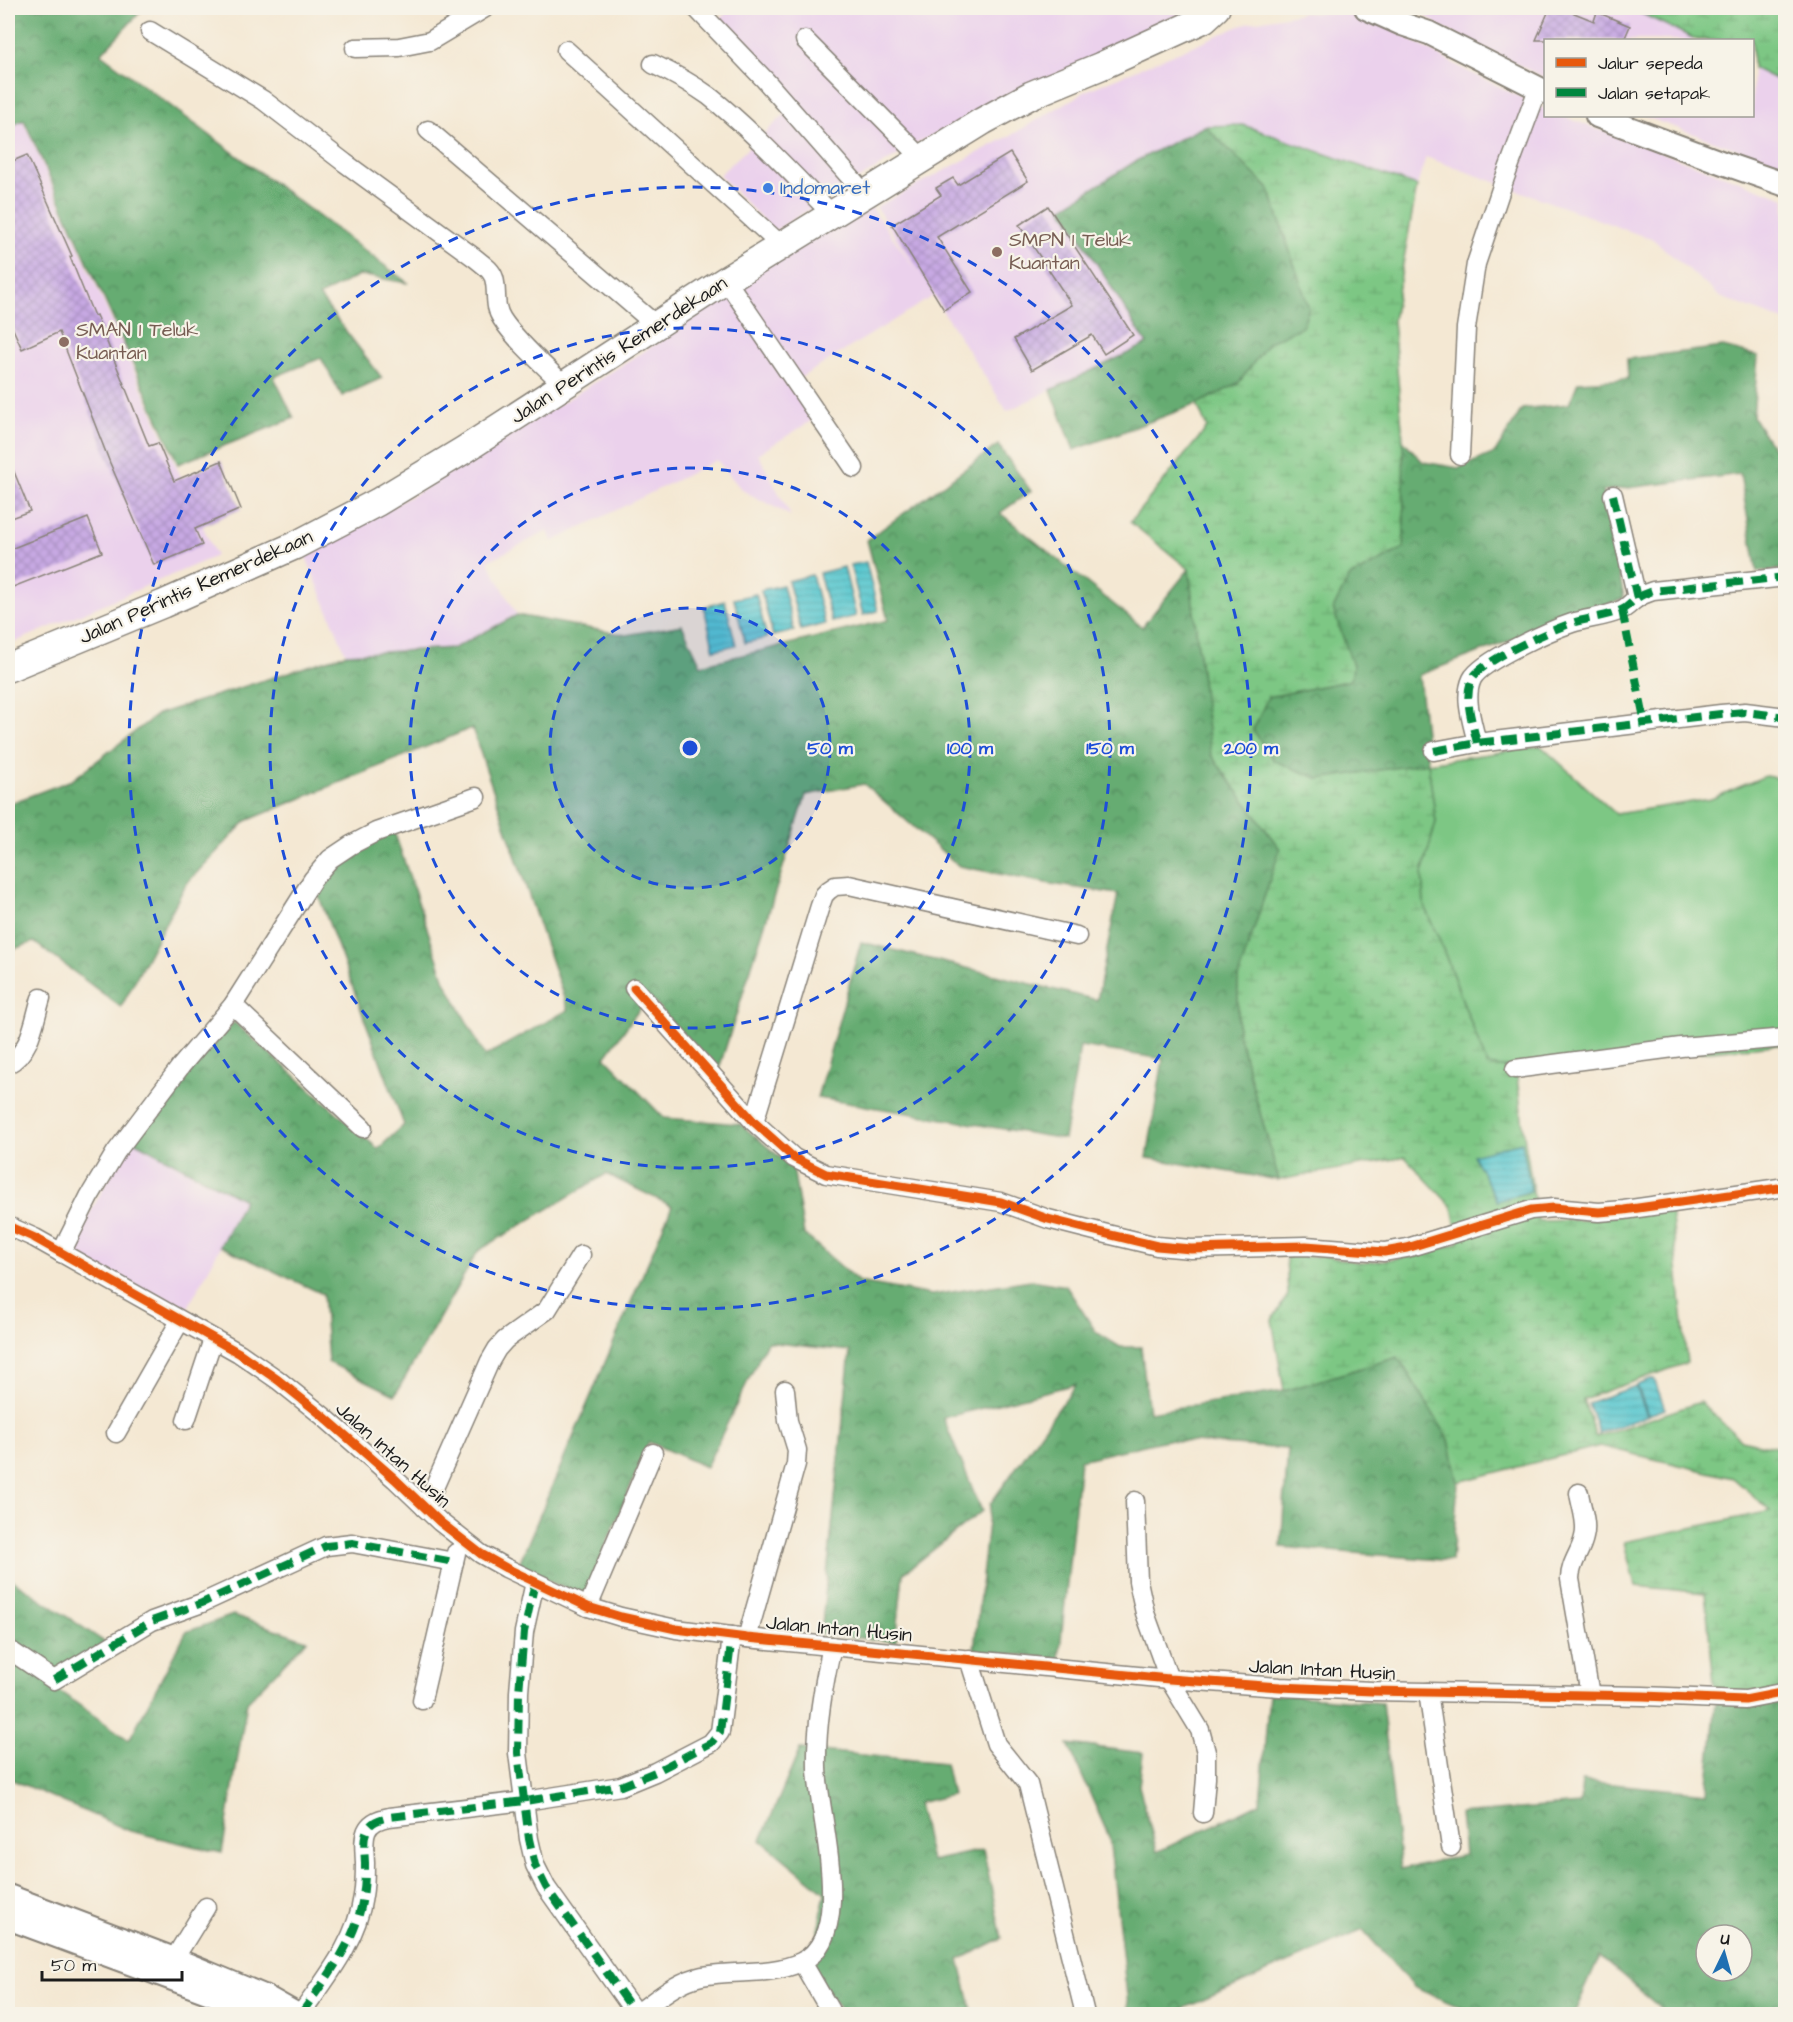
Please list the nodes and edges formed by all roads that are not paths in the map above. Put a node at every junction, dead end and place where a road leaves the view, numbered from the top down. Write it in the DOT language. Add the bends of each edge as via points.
graph roads {
  1 [pos="485,8"];
  2 [pos="696,8"];
  3 [pos="1216,8"];
  4 [pos="1366,8"];
  5 [pos="1400,8"];
  6 [pos="150,31"];
  7 [pos="1429,33"];
  8 [pos="805,40"];
  9 [pos="355,48"];
  10 [pos="566,50"];
  11 [pos="653,64"];
  12 [pos="1542,90"];
  13 [pos="1600,117"];
  14 [pos="428,130"];
  15 [pos="922,158"];
  16 [pos="1785,185"];
  17 [pos="864,193"];
  18 [pos="832,214"];
  19 [pos="782,246"];
  20 [pos="726,280"];
  21 [pos="657,326"];
  22 [pos="565,386"];
  23 [pos="1460,455"];
  24 [pos="854,468"];
  25 [pos="1613,495"];
  26 [pos="1785,577"];
  27 [pos="1637,598"];
  28 [pos="8,668"];
  29 [pos="1785,717"];
  30 [pos="1477,743"];
  31 [pos="1434,751"];
  32 [pos="476,797"];
  33 [pos="1077,936"];
  34 [pos="634,988"];
  35 [pos="41,998"];
  36 [pos="233,1005"];
  37 [pos="1785,1038"];
  38 [pos="8,1064"];
  39 [pos="1515,1069"];
  40 [pos="754,1122"];
  41 [pos="363,1128"];
  42 [pos="1785,1187"];
  43 [pos="8,1228"];
  44 [pos="61,1253"];
  45 [pos="581,1255"];
  46 [pos="180,1321"];
  47 [pos="213,1339"];
  48 [pos="785,1390"];
  49 [pos="186,1420"];
  50 [pos="116,1433"];
  51 [pos="653,1453"];
  52 [pos="1579,1493"];
  53 [pos="1136,1501"];
  54 [pos="425,1508"];
  55 [pos="459,1539"];
  56 [pos="454,1562"];
  57 [pos="535,1582"];
  58 [pos="588,1607"];
  59 [pos="739,1637"];
  60 [pos="832,1646"];
  61 [pos="8,1649"];
  62 [pos="969,1659"];
  63 [pos="1169,1679"];
  64 [pos="1428,1692"];
  65 [pos="1785,1692"];
  66 [pos="1590,1695"];
  67 [pos="422,1700"];
  68 [pos="525,1801"];
  69 [pos="1203,1813"];
  70 [pos="1451,1846"];
  71 [pos="8,1896"];
  72 [pos="206,1907"];
  73 [pos="8,1918"];
  74 [pos="174,1959"];
  75 [pos="802,1962"];
  76 [pos="258,2014"];
  77 [pos="298,2014"];
  78 [pos="636,2014"];
  79 [pos="832,2014"];
  80 [pos="1085,2014"];
  1 -- 9 [label="street" via="430,41 399,48"];
  2 -- 17 [label="street"];
  3 -- 15 [label="highway, Jalan Perintis Kemerdekaan" via="1204,19 1169,36 1031,95"];
  4 -- 7 [label="main road"];
  5 -- 7 [label="main road"];
  6 -- 22 [label="street" via="263,100 475,258 494,279 501,318"];
  7 -- 12 [label="main road"];
  8 -- 15 [label="street"];
  10 -- 19 [label="street"];
  11 -- 18 [label="street" via="708,96"];
  12 -- 23 [label="street" via="1503,183 1476,264 1466,328"];
  13 -- 16 [label="main road"];
  14 -- 21 [label="street"];
  15 -- 17 [label="highway, Jalan Perintis Kemerdekaan"];
  17 -- 18 [label="highway, Jalan Perintis Kemerdekaan"];
  18 -- 19 [label="highway, Jalan Perintis Kemerdekaan"];
  19 -- 20 [label="highway, Jalan Perintis Kemerdekaan"];
  20 -- 21 [label="highway, Jalan Perintis Kemerdekaan"];
  20 -- 24 [label="street"];
  21 -- 22 [label="highway, Jalan Perintis Kemerdekaan"];
  22 -- 28 [label="highway, Jalan Perintis Kemerdekaan" via="378,502 294,546"];
  25 -- 27 [label="street"];
  26 -- 27 [label="street" via="1653,591"];
  27 -- 30 [label="street" via="1622,610 1543,634 1477,672 1469,692"];
  29 -- 30 [label="street" via="1745,712 1721,714"];
  30 -- 31 [label="street"];
  32 -- 36 [label="street" via="376,832 330,859 313,879"];
  33 -- 40 [label="street" via="896,894 835,886 824,895 820,906"];
  34 -- 40 [label="street"];
  35 -- 38 [label="street" via="25,1048"];
  36 -- 41 [label="street"];
  36 -- 44 [label="street" via="116,1152"];
  37 -- 39 [label="street"];
  40 -- 42 [label="street" via="794,1158 826,1174 1001,1202 1107,1234 1157,1246 1191,1249 1306,1246 1384,1252 1531,1210 1624,1210"];
  43 -- 44 [label="street, Jalan Intan Husin"];
  44 -- 46 [label="street, Jalan Intan Husin"];
  45 -- 54 [label="street" via="548,1310 497,1349"];
  46 -- 47 [label="street, Jalan Intan Husin"];
  46 -- 50 [label="street"];
  47 -- 49 [label="street"];
  47 -- 54 [label="street, Jalan Intan Husin" via="278,1380"];
  48 -- 59 [label="street" via="788,1421 797,1450 796,1464"];
  51 -- 58 [label="street"];
  52 -- 66 [label="street" via="1585,1533 1570,1579"];
  53 -- 63 [label="street" via="1140,1595"];
  54 -- 55 [label="street, Jalan Intan Husin"];
  55 -- 56 [label="street"];
  55 -- 57 [label="street, Jalan Intan Husin"];
  56 -- 61 [label="street" via="352,1543 326,1546 202,1604 152,1621 54,1680"];
  56 -- 67 [label="street"];
  57 -- 58 [label="street, Jalan Intan Husin"];
  57 -- 68 [label="street" via="524,1632 519,1692 518,1753"];
  58 -- 59 [label="street, Jalan Intan Husin" via="676,1629"];
  59 -- 60 [label="street, Jalan Intan Husin"];
  59 -- 68 [label="street" via="725,1679 720,1732 711,1743 621,1786"];
  60 -- 62 [label="street, Jalan Intan Husin"];
  60 -- 75 [label="street" via="820,1701 817,1760 832,1896 819,1946"];
  62 -- 63 [label="street, Jalan Intan Husin"];
  62 -- 80 [label="street" via="996,1744 1028,1784"];
  63 -- 64 [label="street, Jalan Intan Husin"];
  63 -- 69 [label="street" via="1200,1730 1206,1752"];
  64 -- 66 [label="street, Jalan Intan Husin"];
  64 -- 70 [label="street"];
  65 -- 66 [label="street, Jalan Intan Husin" via="1745,1700"];
  68 -- 77 [label="street" via="381,1818 370,1825 364,1839 365,1874 358,1920 342,1954"];
  68 -- 78 [label="street" via="535,1865 546,1887"];
  71 -- 74 [label="main road"];
  72 -- 74 [label="street"];
  73 -- 76 [label="main road"];
  74 -- 77 [label="main road"];
  75 -- 78 [label="street" via="689,1980"];
  75 -- 79 [label="street"];
}
